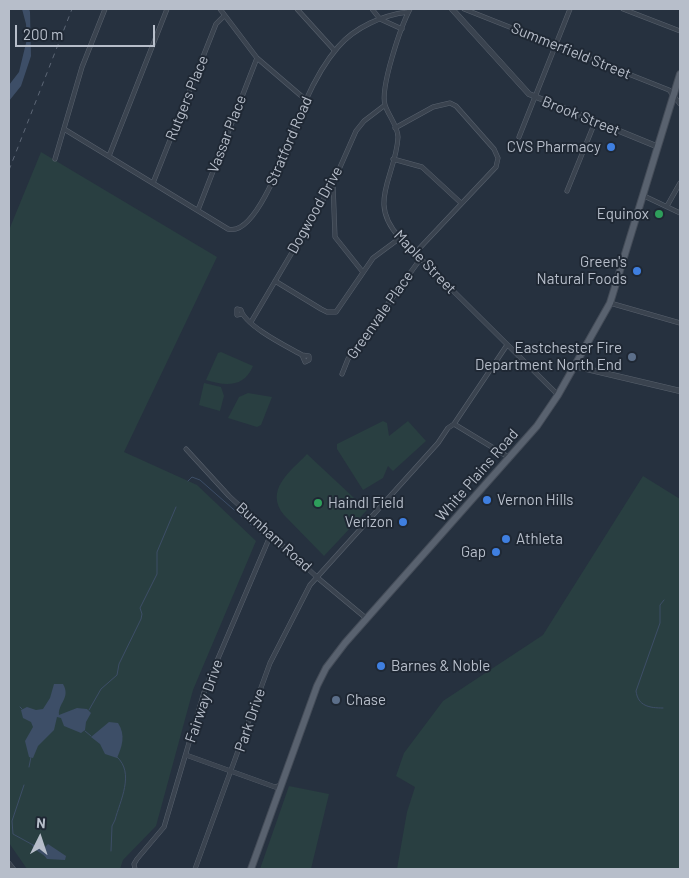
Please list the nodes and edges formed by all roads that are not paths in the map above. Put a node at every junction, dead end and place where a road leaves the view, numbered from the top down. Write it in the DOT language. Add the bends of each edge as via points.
graph roads {
  1 [pos="105,9"];
  2 [pos="167,9"];
  3 [pos="220,9"];
  4 [pos="297,9"];
  5 [pos="372,9"];
  6 [pos="452,9"];
  7 [pos="464,9"];
  8 [pos="570,9"];
  9 [pos="623,9"];
  10 [pos="409,10"];
  11 [pos="224,16"];
  12 [pos="380,19"];
  13 [pos="402,29"];
  14 [pos="680,31"];
  15 [pos="556,44"];
  16 [pos="335,51"];
  17 [pos="257,58"];
  18 [pos="680,74"];
  19 [pos="673,97"];
  20 [pos="534,98"];
  21 [pos="306,100"];
  22 [pos="680,104"];
  23 [pos="385,105"];
  24 [pos="595,122"];
  25 [pos="395,128"];
  26 [pos="64,129"];
  27 [pos="519,137"];
  28 [pos="656,146"];
  29 [pos="109,156"];
  30 [pos="54,159"];
  31 [pos="393,159"];
  32 [pos="153,183"];
  33 [pos="332,183"];
  34 [pos="680,183"];
  35 [pos="568,192"];
  36 [pos="642,195"];
  37 [pos="461,203"];
  38 [pos="667,206"];
  39 [pos="198,210"];
  40 [pos="680,213"];
  41 [pos="400,238"];
  42 [pos="415,253"];
  43 [pos="421,258"];
  44 [pos="362,271"];
  45 [pos="275,281"];
  46 [pos="610,303"];
  47 [pos="242,314"];
  48 [pos="251,322"];
  49 [pos="680,322"];
  50 [pos="507,345"];
  51 [pos="302,355"];
  52 [pos="574,366"];
  53 [pos="342,374"];
  54 [pos="680,391"];
  55 [pos="558,395"];
  56 [pos="454,424"];
  57 [pos="186,450"];
  58 [pos="510,458"];
  59 [pos="271,534"];
  60 [pos="316,576"];
  61 [pos="367,619"];
  62 [pos="186,755"];
  63 [pos="232,771"];
  64 [pos="282,785"];
  65 [pos="9,864"];
  66 [pos="13,869"];
  67 [pos="136,869"];
  68 [pos="195,869"];
  69 [pos="252,869"];
  1 -- 26 [label="street" via="82,67"];
  2 -- 29 [label="street"];
  3 -- 11 [label="street"];
  4 -- 16 [label="street"];
  5 -- 12 [label="street"];
  6 -- 20 [label="street, Brook Street"];
  7 -- 15 [label="street, Summerfield Street"];
  8 -- 15 [label="street"];
  9 -- 14 [label="street"];
  10 -- 12 [label="street, Stratford Road"];
  10 -- 13 [label="street, Maple Street"];
  11 -- 17 [label="street"];
  11 -- 32 [label="street, Rutgers Place" via="216,24"];
  12 -- 13 [label="street"];
  12 -- 16 [label="street, Stratford Road" via="350,35"];
  13 -- 23 [label="street, Maple Street" via="384,88"];
  15 -- 19 [label="street, Summerfield Street" via="669,90"];
  15 -- 20 [label="street"];
  16 -- 21 [label="street, Stratford Road"];
  17 -- 21 [label="street"];
  17 -- 39 [label="street, Vassar Place"];
  18 -- 19 [label="main road, White Plains Road"];
  19 -- 22 [label="street, Summerfield Street"];
  19 -- 28 [label="main road, White Plains Road"];
  20 -- 24 [label="street, Brook Street"];
  20 -- 27 [label="street"];
  21 -- 39 [label="street, Stratford Road" via="275,179 246,224 233,230"];
  23 -- 25 [label="street, Maple Street"];
  23 -- 33 [label="street, Dogwood Drive" via="356,131"];
  24 -- 28 [label="street, Brook Street"];
  24 -- 35 [label="street"];
  25 -- 31 [label="street, Maple Street" via="398,137"];
  25 -- 37 [label="street" via="442,103 453,103 494,149 498,161 496,167"];
  26 -- 29 [label="street, Stratford Road"];
  26 -- 30 [label="street"];
  28 -- 36 [label="main road, White Plains Road"];
  29 -- 32 [label="street, Stratford Road"];
  31 -- 37 [label="street" via="422,167"];
  31 -- 41 [label="street, Maple Street" via="383,212"];
  32 -- 39 [label="street, Stratford Road"];
  33 -- 44 [label="street" via="335,237"];
  33 -- 45 [label="street, Dogwood Drive"];
  34 -- 38 [label="street"];
  36 -- 38 [label="street"];
  36 -- 46 [label="main road, White Plains Road"];
  37 -- 42 [label="street"];
  38 -- 40 [label="street"];
  41 -- 42 [label="street, Maple Street"];
  41 -- 44 [label="street" via="377,253"];
  42 -- 43 [label="street, Maple Street"];
  43 -- 50 [label="street, Maple Street"];
  43 -- 53 [label="street, Greenvale Place" via="348,359"];
  44 -- 45 [label="street" via="338,310 332,313"];
  45 -- 48 [label="street, Dogwood Drive"];
  46 -- 49 [label="street"];
  46 -- 52 [label="main road, White Plains Road"];
  47 -- 48 [label="street"];
  48 -- 51 [label="street"];
  50 -- 55 [label="street, Maple Street"];
  50 -- 56 [label="street, Park Drive"];
  52 -- 54 [label="street"];
  52 -- 55 [label="main road, White Plains Road"];
  55 -- 58 [label="main road, White Plains Road"];
  56 -- 58 [label="street"];
  56 -- 60 [label="street, Park Drive"];
  57 -- 59 [label="street, Burnham Road"];
  58 -- 61 [label="main road, White Plains Road"];
  59 -- 60 [label="street, Burnham Road"];
  59 -- 62 [label="street, Fairway Drive" via="206,690"];
  60 -- 61 [label="street, Burnham Road"];
  60 -- 63 [label="street, Park Drive" via="270,663"];
  61 -- 64 [label="main road, White Plains Road" via="332,659 321,677"];
  62 -- 63 [label="street"];
  62 -- 67 [label="street, Fairway Drive" via="164,827 134,864"];
  63 -- 64 [label="street" via="275,786"];
  63 -- 68 [label="street, Park Drive"];
  64 -- 69 [label="main road, White Plains Road"];
  65 -- 66 [label="street"];
}
